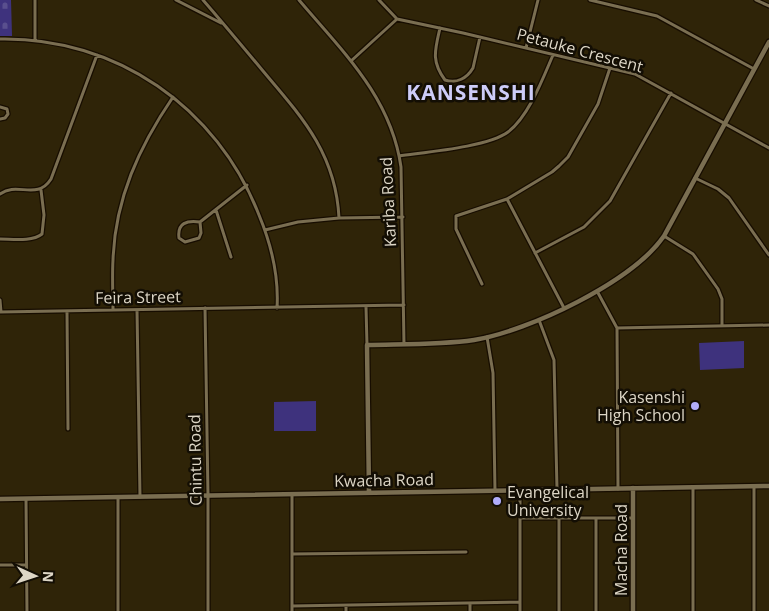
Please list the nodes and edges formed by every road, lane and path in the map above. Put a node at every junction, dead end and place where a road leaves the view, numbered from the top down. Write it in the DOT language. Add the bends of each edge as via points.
graph roads {
  1 [pos="35,0"];
  2 [pos="176,0"];
  3 [pos="203,0"];
  4 [pos="299,0"];
  5 [pos="379,0"];
  6 [pos="538,0"];
  7 [pos="590,0"];
  8 [pos="756,0"];
  9 [pos="769,6"];
  10 [pos="211,10"];
  11 [pos="206,15"];
  12 [pos="397,19"];
  13 [pos="224,25"];
  14 [pos="440,28"];
  15 [pos="480,38"];
  16 [pos="0,39"];
  17 [pos="35,40"];
  18 [pos="769,42"];
  19 [pos="526,48"];
  20 [pos="98,55"];
  21 [pos="553,55"];
  22 [pos="351,61"];
  23 [pos="610,68"];
  24 [pos="754,69"];
  25 [pos="671,94"];
  26 [pos="173,97"];
  27 [pos="0,107"];
  28 [pos="0,119"];
  29 [pos="724,124"];
  30 [pos="769,148"];
  31 [pos="400,156"];
  32 [pos="695,178"];
  33 [pos="246,185"];
  34 [pos="42,190"];
  35 [pos="0,194"];
  36 [pos="507,199"];
  37 [pos="216,210"];
  38 [pos="403,217"];
  39 [pos="339,218"];
  40 [pos="200,222"];
  41 [pos="265,230"];
  42 [pos="664,236"];
  43 [pos="0,239"];
  44 [pos="535,253"];
  45 [pos="769,254"];
  46 [pos="231,257"];
  47 [pos="482,284"];
  48 [pos="596,291"];
  49 [pos="0,300"];
  50 [pos="404,305"];
  51 [pos="366,307"];
  52 [pos="205,308"];
  53 [pos="277,308"];
  54 [pos="564,308"];
  55 [pos="112,310"];
  56 [pos="137,310"];
  57 [pos="0,312"];
  58 [pos="67,312"];
  59 [pos="538,320"];
  60 [pos="722,325"];
  61 [pos="769,325"];
  62 [pos="617,328"];
  63 [pos="487,337"];
  64 [pos="404,344"];
  65 [pos="367,345"];
  66 [pos="68,429"];
  67 [pos="769,486"];
  68 [pos="754,487"];
  69 [pos="633,488"];
  70 [pos="693,488"];
  71 [pos="618,489"];
  72 [pos="495,490"];
  73 [pos="520,490"];
  74 [pos="557,490"];
  75 [pos="369,493"];
  76 [pos="292,494"];
  77 [pos="208,496"];
  78 [pos="118,497"];
  79 [pos="140,497"];
  80 [pos="0,499"];
  81 [pos="26,499"];
  82 [pos="520,518"];
  83 [pos="559,518"];
  84 [pos="633,518"];
  85 [pos="596,519"];
  86 [pos="466,552"];
  87 [pos="292,554"];
  88 [pos="0,565"];
  89 [pos="26,565"];
  90 [pos="520,602"];
  91 [pos="470,603"];
  92 [pos="292,606"];
  93 [pos="346,606"];
  94 [pos="27,611"];
  95 [pos="118,611"];
  96 [pos="208,611"];
  97 [pos="292,611"];
  98 [pos="346,611"];
  99 [pos="470,611"];
  100 [pos="520,611"];
  101 [pos="559,611"];
  102 [pos="596,611"];
  103 [pos="633,611"];
  104 [pos="693,611"];
  105 [pos="754,611"];
  1 -- 17 [label="street"];
  2 -- 11 [label="street"];
  3 -- 10 [label="street"];
  4 -- 22 [label="street, Kariba Road"];
  5 -- 12 [label="street"];
  6 -- 19 [label="street"];
  7 -- 24 [label="street" via="657,16"];
  8 -- 9 [label="street"];
  10 -- 11 [label="street"];
  10 -- 13 [label="street"];
  11 -- 13 [label="street"];
  12 -- 14 [label="street, Petauke Crescent"];
  12 -- 22 [label="street"];
  13 -- 39 [label="street" via="303,118 317,140 333,178"];
  14 -- 15 [label="street, Petauke Crescent"];
  14 -- 15 [label="street" via="435,62 445,80 451,82 457,82 470,73"];
  15 -- 19 [label="street, Petauke Crescent"];
  16 -- 17 [label="street"];
  17 -- 20 [label="street"];
  18 -- 24 [label="main road"];
  19 -- 21 [label="street, Petauke Crescent"];
  20 -- 26 [label="street" via="142,76"];
  20 -- 34 [label="street" via="51,179"];
  21 -- 23 [label="street, Petauke Crescent"];
  21 -- 31 [label="street" via="520,121 508,132 492,140"];
  22 -- 31 [label="street, Kariba Road" via="383,109"];
  23 -- 25 [label="street, Petauke Crescent" via="635,74"];
  23 -- 36 [label="street" via="598,104 568,157 552,172"];
  24 -- 29 [label="main road"];
  25 -- 29 [label="street, Petauke Crescent"];
  25 -- 44 [label="street" via="610,200 584,227"];
  26 -- 33 [label="street" via="217,140"];
  26 -- 55 [label="street" via="142,147 120,204 112,260"];
  27 -- 28 [label="street" via="8,112 7,117"];
  29 -- 30 [label="street, Petauke Crescent"];
  29 -- 32 [label="main road"];
  31 -- 38 [label="street, Kariba Road"];
  32 -- 42 [label="main road"];
  32 -- 45 [label="street" via="729,198"];
  33 -- 37 [label="street"];
  33 -- 41 [label="street"];
  34 -- 35 [label="street" via="15,190"];
  34 -- 43 [label="street" via="42,234 31,238"];
  36 -- 44 [label="street"];
  36 -- 47 [label="street" via="456,216 456,229"];
  37 -- 40 [label="street"];
  37 -- 46 [label="street"];
  38 -- 39 [label="street"];
  38 -- 50 [label="street, Kariba Road"];
  39 -- 41 [label="street" via="298,222"];
  40 -- 40 [label="street" via="185,222 179,230 179,238 190,242 199,238"];
  41 -- 53 [label="street" via="275,274"];
  42 -- 48 [label="main road" via="640,262"];
  42 -- 60 [label="street" via="693,254 718,289 722,299"];
  44 -- 54 [label="street"];
  48 -- 54 [label="main road"];
  48 -- 62 [label="street"];
  49 -- 57 [label="street"];
  50 -- 51 [label="street, Feira Street"];
  50 -- 64 [label="street, Kariba Road"];
  51 -- 53 [label="street, Feira Street"];
  51 -- 65 [label="street"];
  52 -- 53 [label="street, Feira Street"];
  52 -- 56 [label="street, Feira Street"];
  52 -- 77 [label="street, Chintu Road"];
  54 -- 59 [label="main road"];
  55 -- 56 [label="street, Feira Street"];
  55 -- 58 [label="street, Feira Street"];
  56 -- 79 [label="street"];
  57 -- 58 [label="street, Feira Street"];
  58 -- 66 [label="street"];
  59 -- 63 [label="main road"];
  59 -- 74 [label="street" via="554,360"];
  60 -- 61 [label="street"];
  60 -- 62 [label="street"];
  62 -- 71 [label="street"];
  63 -- 64 [label="main road"];
  63 -- 72 [label="street" via="493,374"];
  64 -- 65 [label="main road"];
  65 -- 75 [label="main road"];
  67 -- 68 [label="main road, Kwacha Road"];
  68 -- 70 [label="main road, Kwacha Road"];
  68 -- 105 [label="street"];
  69 -- 70 [label="main road, Kwacha Road"];
  69 -- 71 [label="main road, Kwacha Road"];
  69 -- 84 [label="main road, Macha Road"];
  70 -- 104 [label="street"];
  71 -- 74 [label="main road, Kwacha Road"];
  72 -- 73 [label="main road, Kwacha Road"];
  72 -- 75 [label="main road, Kwacha Road"];
  73 -- 74 [label="main road, Kwacha Road"];
  73 -- 82 [label="street"];
  75 -- 76 [label="main road, Kwacha Road"];
  76 -- 77 [label="main road, Kwacha Road"];
  76 -- 87 [label="street"];
  77 -- 79 [label="main road, Kwacha Road"];
  77 -- 96 [label="street, Chintu Road"];
  78 -- 79 [label="main road, Kwacha Road"];
  78 -- 81 [label="main road, Kwacha Road"];
  78 -- 95 [label="street"];
  80 -- 81 [label="main road, Kwacha Road"];
  81 -- 89 [label="street"];
  82 -- 83 [label="street"];
  82 -- 90 [label="street"];
  83 -- 85 [label="street"];
  83 -- 101 [label="street"];
  84 -- 85 [label="street"];
  84 -- 103 [label="main road, Macha Road"];
  85 -- 102 [label="street"];
  86 -- 87 [label="street"];
  87 -- 92 [label="street"];
  88 -- 89 [label="street"];
  89 -- 94 [label="street"];
  90 -- 91 [label="street"];
  90 -- 100 [label="street"];
  91 -- 93 [label="street"];
  91 -- 99 [label="street"];
  92 -- 93 [label="street"];
  92 -- 97 [label="street"];
  93 -- 98 [label="street"];
}
